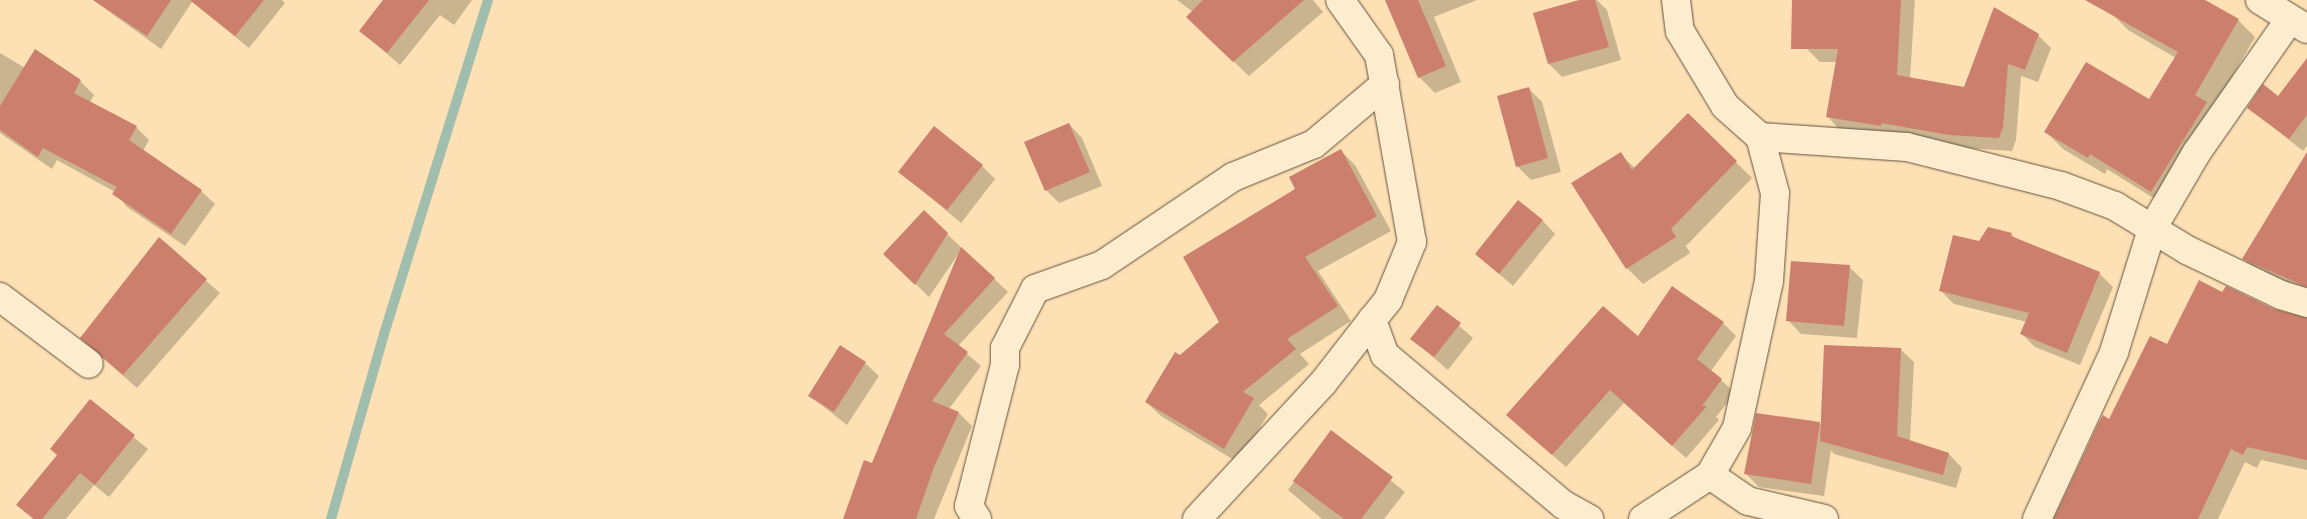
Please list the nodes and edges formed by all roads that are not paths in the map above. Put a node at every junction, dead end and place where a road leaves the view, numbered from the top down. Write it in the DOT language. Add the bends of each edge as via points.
graph roads {
  1 [pos="1340,0"];
  2 [pos="1676,0"];
  3 [pos="2260,0"];
  4 [pos="2299,24"];
  5 [pos="1385,84"];
  6 [pos="1760,137"];
  7 [pos="2152,229"];
  8 [pos="0,297"];
  9 [pos="2307,303"];
  10 [pos="1372,320"];
  11 [pos="89,364"];
  12 [pos="1710,475"];
  13 [pos="977,519"];
  14 [pos="1197,519"];
  15 [pos="1589,519"];
  16 [pos="1643,519"];
  17 [pos="1824,519"];
  18 [pos="2037,519"];
  1 -- 5 [label="street" via="1379,55"];
  2 -- 6 [label="street" via="1680,31 1725,106"];
  3 -- 4 [label="street"];
  4 -- 7 [label="street" via="2197,152"];
  5 -- 10 [label="street" via="1412,242 1388,300"];
  5 -- 13 [label="street" via="1314,144 1233,177 1102,266 1034,289 1005,348 1005,365 969,506"];
  6 -- 7 [label="street" via="1907,147 2060,186 2115,206"];
  6 -- 12 [label="street" via="1775,193 1769,281 1737,428"];
  7 -- 9 [label="street" via="2187,250 2281,295"];
  7 -- 18 [label="street" via="2114,352"];
  8 -- 11 [label="street"];
  10 -- 14 [label="street" via="1323,383"];
  10 -- 15 [label="street" via="1385,355 1564,506"];
  12 -- 16 [label="street"];
  12 -- 17 [label="street" via="1748,501"];
}
